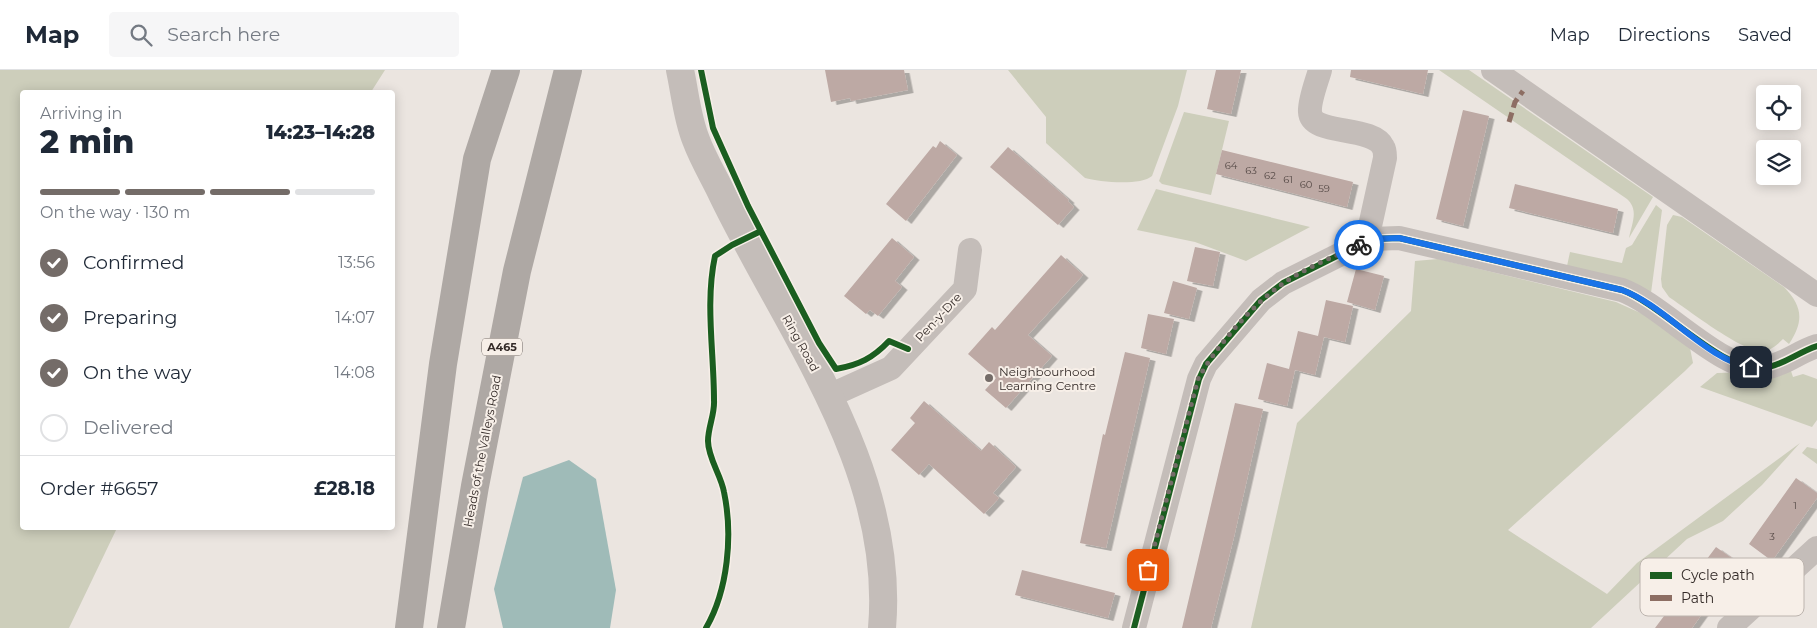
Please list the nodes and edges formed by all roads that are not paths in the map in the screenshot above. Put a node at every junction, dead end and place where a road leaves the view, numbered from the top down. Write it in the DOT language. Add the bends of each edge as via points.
graph roads {
  1 [pos="506,70"];
  2 [pos="568,70"];
  3 [pos="680,70"];
  4 [pos="1320,70"];
  5 [pos="1493,70"];
  6 [pos="1372,239"];
  7 [pos="970,250"];
  8 [pos="1817,295"];
  9 [pos="1817,346"];
  10 [pos="829,396"];
  11 [pos="1817,548"];
  12 [pos="1804,560"];
  13 [pos="1742,616"];
  14 [pos="409,628"];
  15 [pos="451,628"];
  16 [pos="882,628"];
  17 [pos="1134,628"];
  18 [pos="1729,628"];
  1 -- 14 [label="highway" via="477,159 443,364"];
  2 -- 15 [label="highway, Heads of the Valleys Road / A465" via="517,271"];
  3 -- 10 [label="street, Ring Road" via="695,140"];
  4 -- 6 [label="street" via="1310,112 1314,121 1363,134 1377,140 1383,147 1385,158 1370,226"];
  5 -- 8 [label="street"];
  6 -- 9 [label="street" via="1399,238 1622,290 1638,296 1718,354 1740,365 1762,368 1786,363"];
  6 -- 17 [label="street" via="1283,283 1261,300 1206,364 1196,388"];
  7 -- 10 [label="street, Pen-y-Dre" via="965,289 891,368"];
  10 -- 16 [label="street, Ring Road" via="845,428 872,514 883,608"];
  11 -- 12 [label="street"];
  13 -- 18 [label="street"];
}
